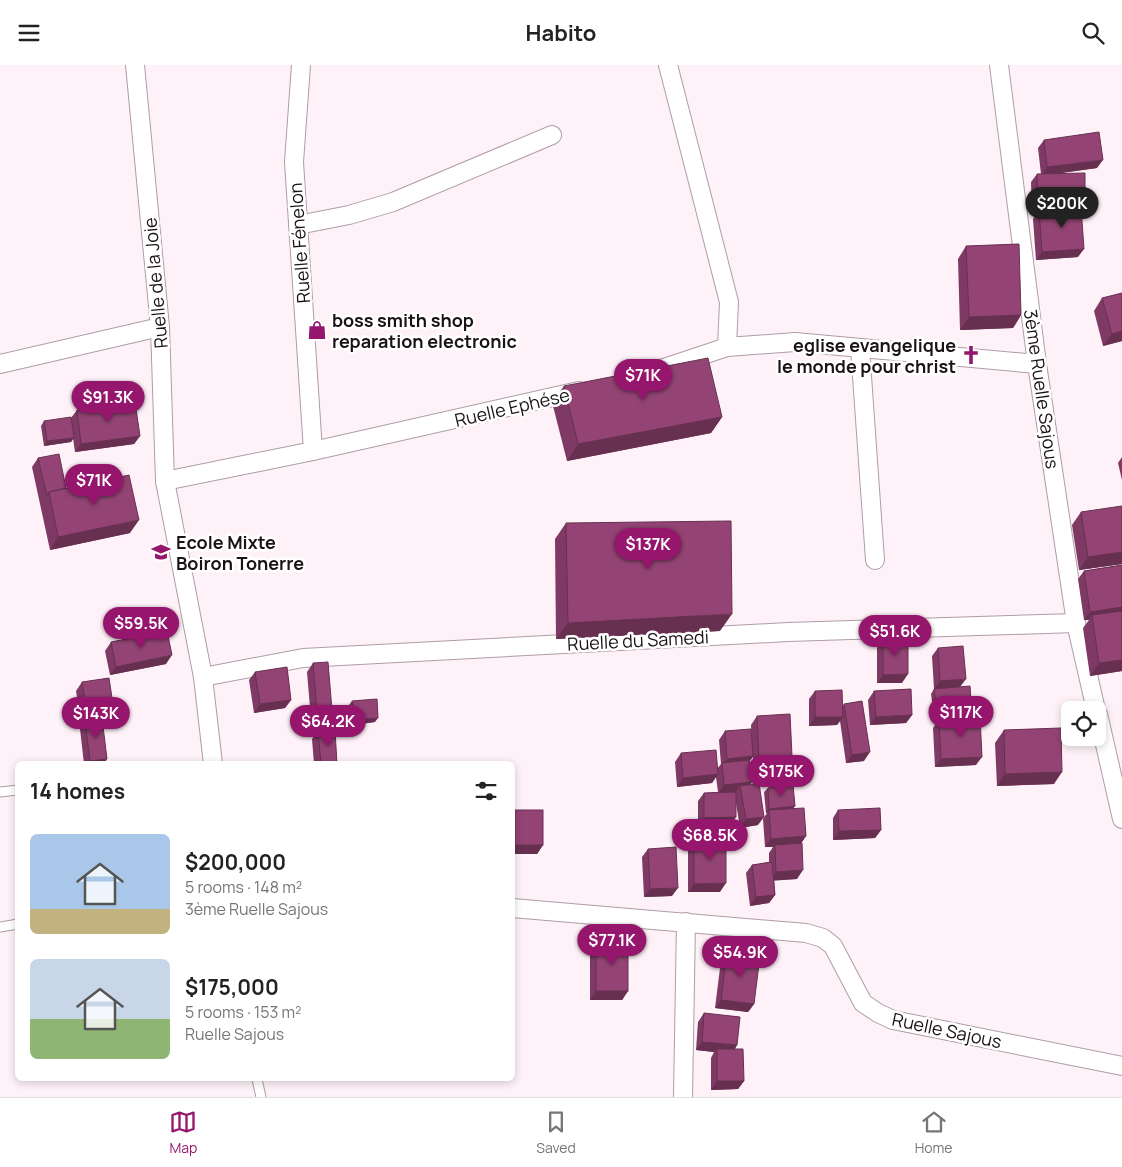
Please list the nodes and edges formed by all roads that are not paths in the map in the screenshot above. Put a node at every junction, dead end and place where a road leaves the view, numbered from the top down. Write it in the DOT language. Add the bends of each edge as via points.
graph roads {
  1 [pos="135,65"];
  2 [pos="301,65"];
  3 [pos="668,65"];
  4 [pos="1000,65"];
  5 [pos="552,135"];
  6 [pos="298,225"];
  7 [pos="160,327"];
  8 [pos="727,347"];
  9 [pos="860,348"];
  10 [pos="0,364"];
  11 [pos="1037,364"];
  12 [pos="644,375"];
  13 [pos="596,387"];
  14 [pos="313,451"];
  15 [pos="165,481"];
  16 [pos="875,560"];
  17 [pos="1076,623"];
  18 [pos="203,677"];
  19 [pos="1094,701"];
  20 [pos="1105,746"];
  21 [pos="212,761"];
  22 [pos="15,790"];
  23 [pos="0,792"];
  24 [pos="1122,819"];
  25 [pos="515,908"];
  26 [pos="686,922"];
  27 [pos="15,924"];
  28 [pos="0,927"];
  29 [pos="1122,1066"];
  30 [pos="257,1081"];
  31 [pos="261,1097"];
  32 [pos="683,1097"];
  1 -- 7 [label="street, Ruelle de la Joie"];
  2 -- 6 [label="street, Ruelle Fénelon" via="294,162"];
  3 -- 8 [label="street" via="729,302"];
  4 -- 11 [label="street, 3ème Ruelle Sajous"];
  5 -- 6 [label="street" via="393,202"];
  6 -- 14 [label="street, Ruelle Fénelon"];
  7 -- 10 [label="street"];
  7 -- 15 [label="street, Ruelle de la Joie"];
  8 -- 9 [label="street" via="795,342"];
  8 -- 12 [label="street"];
  9 -- 11 [label="street"];
  9 -- 16 [label="street"];
  11 -- 17 [label="street, 3ème Ruelle Sajous"];
  13 -- 14 [label="street, Ruelle Ephése"];
  14 -- 15 [label="street, Ruelle Ephése"];
  15 -- 18 [label="street, Ruelle de la Joie"];
  17 -- 18 [label="street, Ruelle du Samedi" via="788,632 303,658"];
  17 -- 19 [label="street, 3ème Ruelle Sajous"];
  18 -- 21 [label="street"];
  20 -- 24 [label="street"];
  22 -- 23 [label="lane"];
  25 -- 26 [label="street, Ruelle Sajous"];
  26 -- 29 [label="street, Ruelle Sajous" via="806,933 823,938 833,946 863,1003 893,1021"];
  26 -- 32 [label="street"];
  27 -- 28 [label="lane"];
  30 -- 31 [label="lane"];
}
